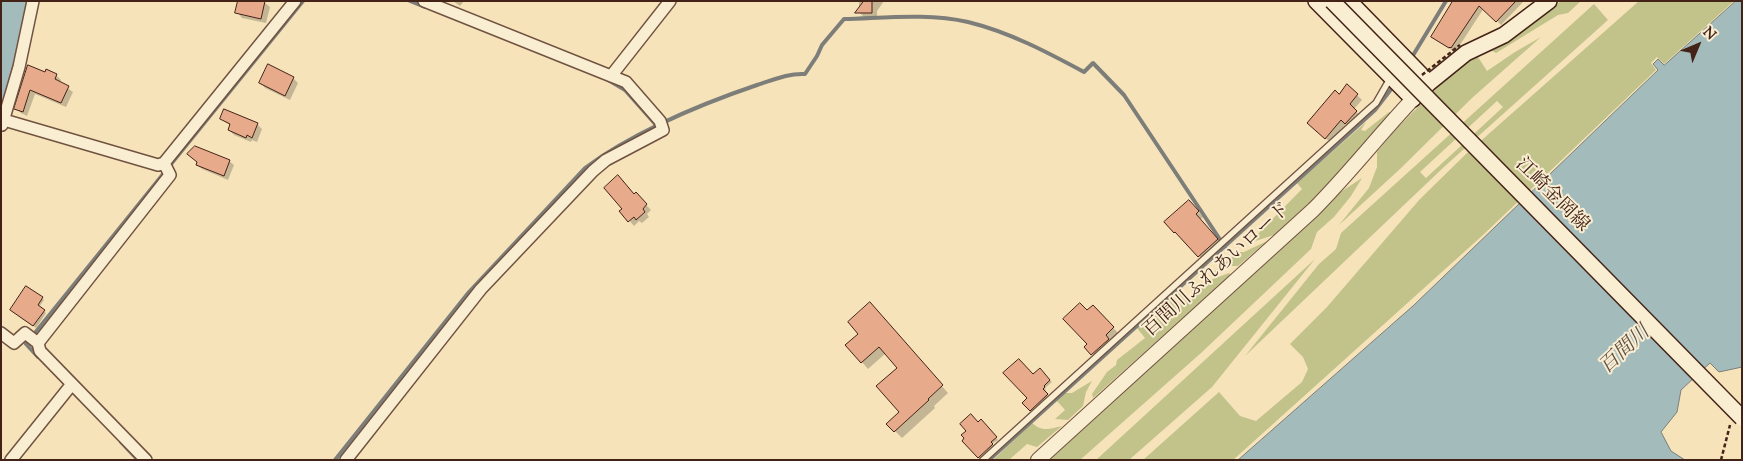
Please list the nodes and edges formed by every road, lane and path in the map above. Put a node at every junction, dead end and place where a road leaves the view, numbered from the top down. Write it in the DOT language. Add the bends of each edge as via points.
graph roads {
  1 [pos="33,1"];
  2 [pos="295,1"];
  3 [pos="424,1"];
  4 [pos="670,1"];
  5 [pos="1316,1"];
  6 [pos="1332,1"];
  7 [pos="1349,1"];
  8 [pos="1549,1"];
  9 [pos="1460,45"];
  10 [pos="610,76"];
  11 [pos="1391,78"];
  12 [pos="1424,81"];
  13 [pos="1413,99"];
  14 [pos="2,123"];
  15 [pos="164,163"];
  16 [pos="1,333"];
  17 [pos="33,339"];
  18 [pos="70,387"];
  19 [pos="1736,420"];
  20 [pos="11,460"];
  21 [pos="146,460"];
  22 [pos="346,460"];
  23 [pos="983,460"];
  24 [pos="1038,460"];
  25 [pos="1721,460"];
  1 -- 14 [label="street" via="19,67"];
  2 -- 15 [label="street"];
  3 -- 10 [label="street"];
  4 -- 10 [label="street"];
  5 -- 11 [label="main road"];
  6 -- 19 [label="main road, 江崎金岡線, bridge"];
  7 -- 12 [label="main road"];
  8 -- 12 [label="main road" via="1504,35"];
  9 -- 12 [label="path, bridge"];
  10 -- 22 [label="street" via="626,82 661,123 663,130 593,171 487,282"];
  11 -- 13 [label="main road"];
  11 -- 23 [label="lane" via="1376,103"];
  12 -- 13 [label="main road"];
  13 -- 24 [label="street, 百間川ふれあいロード" via="1313,210"];
  14 -- 15 [label="street"];
  15 -- 17 [label="street" via="170,174"];
  16 -- 17 [label="street" via="14,343 25,333"];
  17 -- 18 [label="street"];
  18 -- 20 [label="street"];
  18 -- 21 [label="street"];
  19 -- 25 [label="path"];
}
